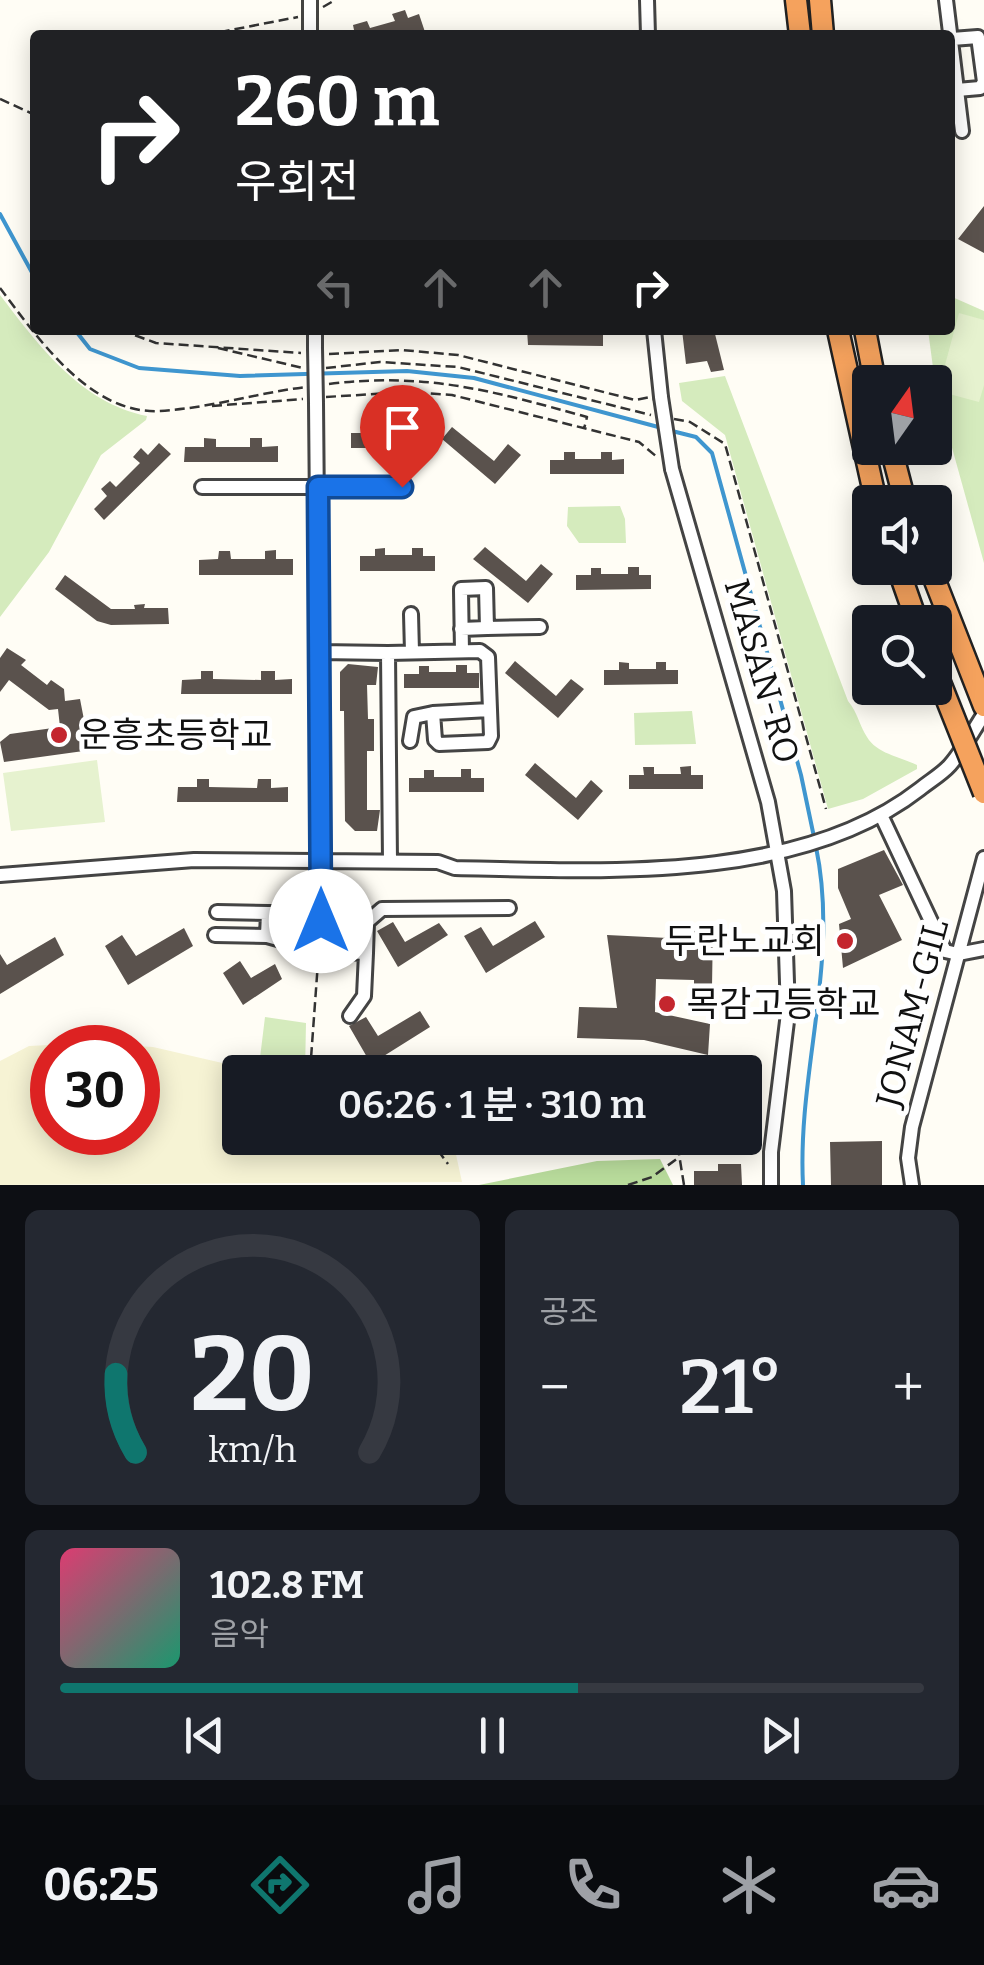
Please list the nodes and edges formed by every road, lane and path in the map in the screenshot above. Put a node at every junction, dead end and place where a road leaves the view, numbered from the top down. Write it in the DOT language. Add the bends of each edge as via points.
graph roads {
  1 [pos="647,0"];
  2 [pos="796,0"];
  3 [pos="820,0"];
  4 [pos="946,0"];
  5 [pos="310,7"];
  6 [pos="224,30"];
  7 [pos="648,30"];
  8 [pos="799,30"];
  9 [pos="822,30"];
  10 [pos="951,30"];
  11 [pos="955,39"];
  12 [pos="955,70"];
  13 [pos="957,90"];
  14 [pos="0,98"];
  15 [pos="30,113"];
  16 [pos="962,131"];
  17 [pos="0,288"];
  18 [pos="30,324"];
  19 [pos="40,335"];
  20 [pos="134,335"];
  21 [pos="315,335"];
  22 [pos="655,335"];
  23 [pos="839,335"];
  24 [pos="866,335"];
  25 [pos="218,348"];
  26 [pos="417,350"];
  27 [pos="314,352"];
  28 [pos="417,363"];
  29 [pos="872,365"];
  30 [pos="308,368"];
  31 [pos="322,368"];
  32 [pos="594,389"];
  33 [pos="661,396"];
  34 [pos="317,399"];
  35 [pos="592,401"];
  36 [pos="176,410"];
  37 [pos="657,416"];
  38 [pos="674,419"];
  39 [pos="584,429"];
  40 [pos="672,469"];
  41 [pos="872,485"];
  42 [pos="202,487"];
  43 [pos="318,487"];
  44 [pos="402,487"];
  45 [pos="936,585"];
  46 [pos="411,614"];
  47 [pos="540,627"];
  48 [pos="461,628"];
  49 [pos="487,628"];
  50 [pos="462,650"];
  51 [pos="319,652"];
  52 [pos="412,652"];
  53 [pos="388,653"];
  54 [pos="949,705"];
  55 [pos="984,706"];
  56 [pos="490,710"];
  57 [pos="433,712"];
  58 [pos="984,714"];
  59 [pos="410,741"];
  60 [pos="984,793"];
  61 [pos="826,809"];
  62 [pos="881,815"];
  63 [pos="777,852"];
  64 [pos="984,858"];
  65 [pos="321,861"];
  66 [pos="390,861"];
  67 [pos="0,874"];
  68 [pos="509,908"];
  69 [pos="217,912"];
  70 [pos="268,912"];
  71 [pos="299,913"];
  72 [pos="216,935"];
  73 [pos="268,936"];
  74 [pos="984,949"];
  75 [pos="321,951"];
  76 [pos="366,953"];
  77 [pos="958,954"];
  78 [pos="350,1016"];
  79 [pos="311,1055"];
  80 [pos="771,1152"];
  81 [pos="442,1155"];
  82 [pos="678,1158"];
  83 [pos="448,1164"];
  84 [pos="628,1185"];
  85 [pos="684,1185"];
  86 [pos="771,1185"];
  87 [pos="912,1185"];
  1 -- 7 [label="street"];
  2 -- 8 [label="highway"];
  3 -- 9 [label="highway"];
  4 -- 10 [label="street"];
  5 -- 6 [label="path"];
  11 -- 13 [label="street" via="979,39 984,82"];
  12 -- 13 [label="street"];
  13 -- 16 [label="street"];
  14 -- 15 [label="path"];
  17 -- 18 [label="path"];
  19 -- 36 [label="path" via="97,394 122,406"];
  20 -- 25 [label="path"];
  21 -- 27 [label="street"];
  22 -- 33 [label="street"];
  23 -- 41 [label="highway"];
  24 -- 29 [label="highway"];
  25 -- 27 [label="path"];
  25 -- 30 [label="path"];
  26 -- 27 [label="path"];
  26 -- 28 [label="path"];
  26 -- 32 [label="path"];
  27 -- 34 [label="street, bridge"];
  28 -- 31 [label="path"];
  28 -- 35 [label="path" via="501,376"];
  32 -- 33 [label="path" via="635,400"];
  32 -- 35 [label="path"];
  33 -- 40 [label="street, MASAN-RO, bridge"];
  34 -- 36 [label="path"];
  34 -- 39 [label="path" via="452,395"];
  34 -- 43 [label="street"];
  35 -- 37 [label="path"];
  36 -- 39 [label="path" via="283,390 408,379 456,382 533,401 587,417"];
  38 -- 61 [label="path" via="725,444"];
  39 -- 40 [label="path" via="638,442"];
  40 -- 63 [label="street, MASAN-RO"];
  42 -- 43 [label="street"];
  43 -- 44 [label="street"];
  43 -- 51 [label="street"];
  45 -- 55 [label="highway"];
  46 -- 52 [label="street"];
  47 -- 49 [label="street"];
  48 -- 49 [label="street"];
  48 -- 49 [label="street" via="463,588 486,588"];
  48 -- 50 [label="street"];
  50 -- 52 [label="street"];
  50 -- 56 [label="street" via="488,657"];
  51 -- 53 [label="street"];
  51 -- 65 [label="street"];
  52 -- 53 [label="street"];
  53 -- 66 [label="street"];
  54 -- 60 [label="highway, bridge"];
  56 -- 57 [label="street"];
  56 -- 57 [label="street" via="488,742 439,744"];
  57 -- 59 [label="street" via="414,717"];
  58 -- 62 [label="street" via="948,767"];
  62 -- 63 [label="street"];
  62 -- 77 [label="street" via="945,951"];
  63 -- 66 [label="street" via="636,872"];
  63 -- 80 [label="street, MASAN-RO" via="788,1013"];
  64 -- 77 [label="street, JONAM-GIL"];
  65 -- 66 [label="street"];
  65 -- 67 [label="street" via="194,860"];
  65 -- 75 [label="street"];
  68 -- 76 [label="street" via="382,909 368,922"];
  69 -- 70 [label="street"];
  70 -- 71 [label="street"];
  70 -- 73 [label="street"];
  72 -- 73 [label="street"];
  73 -- 75 [label="street"];
  74 -- 77 [label="street"];
  75 -- 76 [label="street"];
  75 -- 79 [label="path"];
  76 -- 78 [label="street" via="364,996"];
  77 -- 87 [label="street, JONAM-GIL" via="912,1126"];
  80 -- 82 [label="path" via="678,1148"];
  80 -- 86 [label="street, MASAN-RO"];
  81 -- 83 [label="path"];
  82 -- 84 [label="path"];
  82 -- 85 [label="path"];
}
